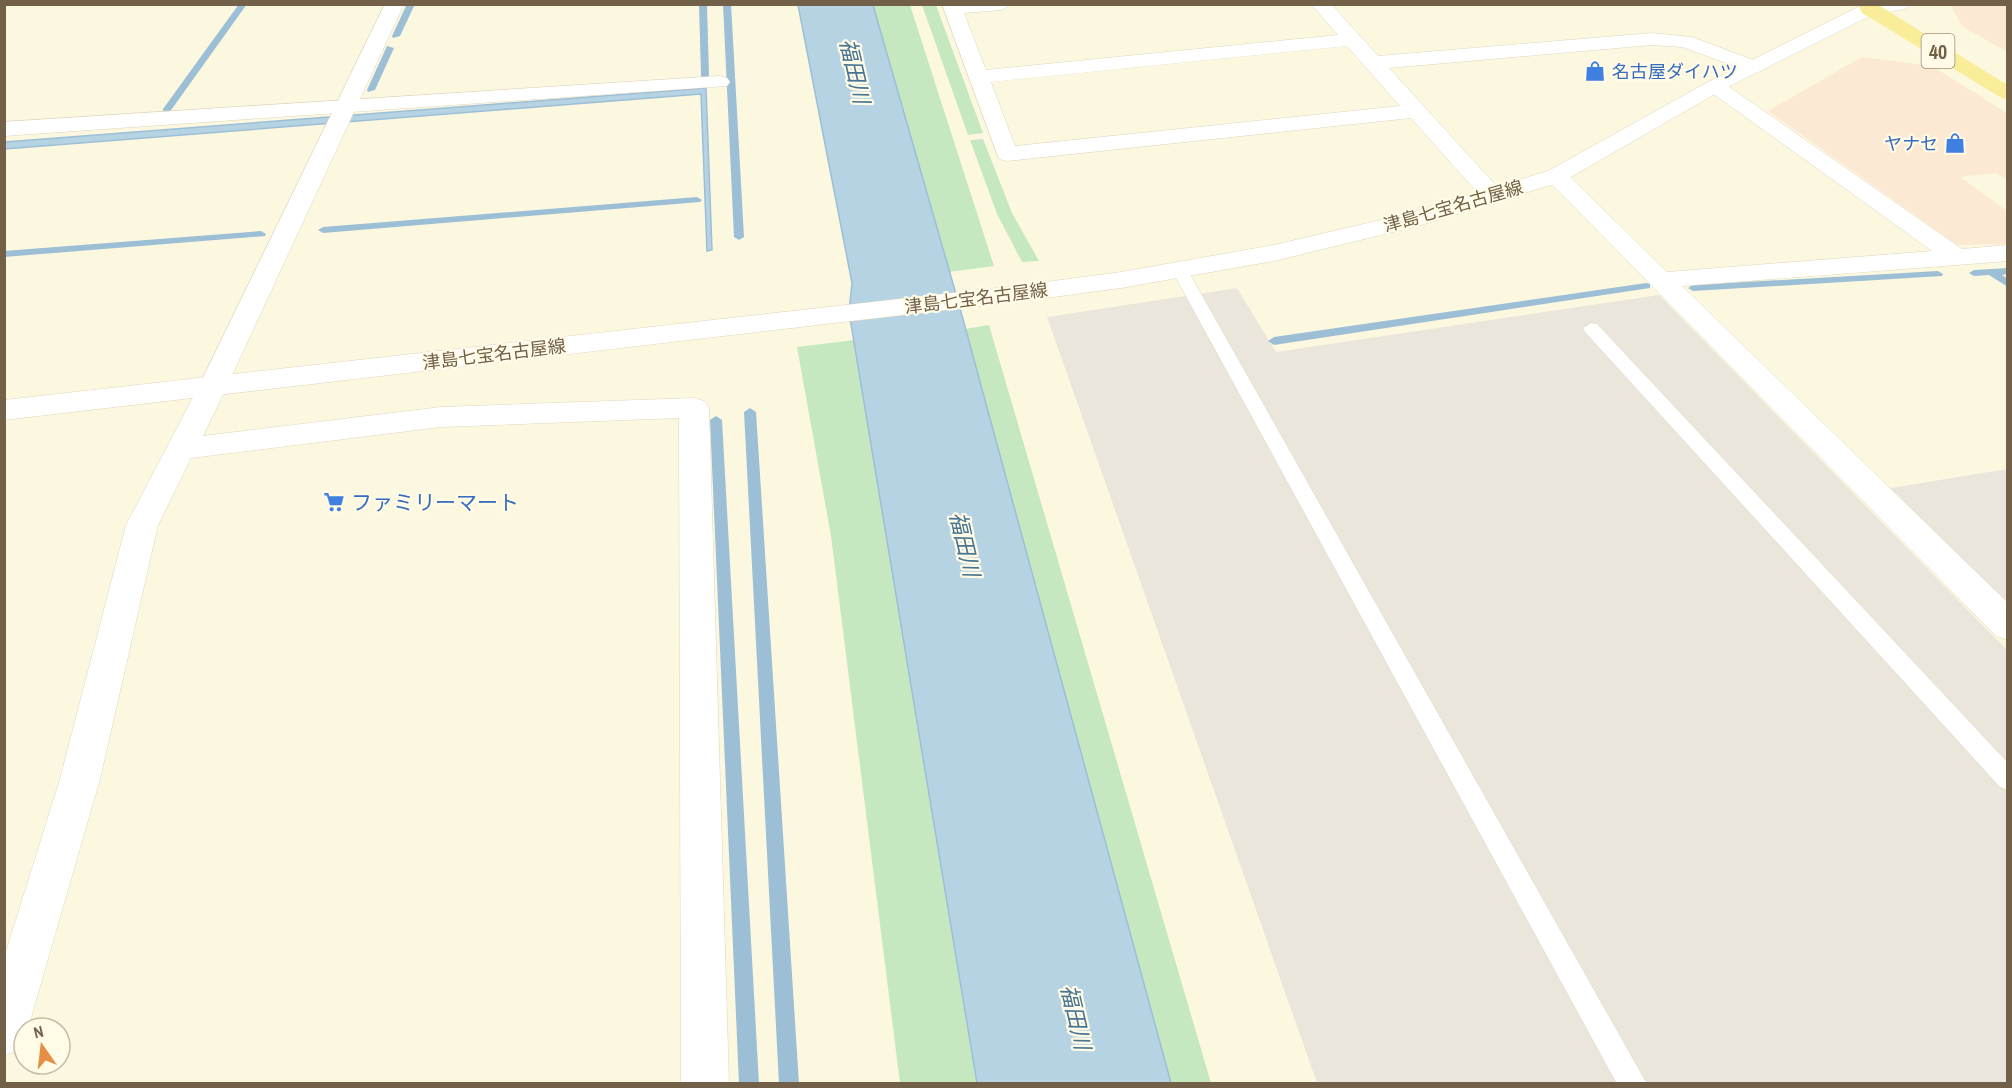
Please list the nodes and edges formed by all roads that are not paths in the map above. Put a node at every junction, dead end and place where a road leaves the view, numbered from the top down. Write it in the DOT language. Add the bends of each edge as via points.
graph roads {
  1 [pos="395,4"];
  2 [pos="1002,4"];
  3 [pos="1320,4"];
  4 [pos="1899,5"];
  5 [pos="952,7"];
  6 [pos="1868,7"];
  7 [pos="1928,23"];
  8 [pos="1352,40"];
  9 [pos="1373,63"];
  10 [pos="1754,67"];
  11 [pos="978,77"];
  12 [pos="720,82"];
  13 [pos="1715,86"];
  14 [pos="2007,94"];
  15 [pos="1416,111"];
  16 [pos="343,114"];
  17 [pos="4,129"];
  18 [pos="1556,176"];
  19 [pos="1492,195"];
  20 [pos="2007,253"];
  21 [pos="1954,255"];
  22 [pos="1179,269"];
  23 [pos="1661,280"];
  24 [pos="1591,328"];
  25 [pos="213,386"];
  26 [pos="4,410"];
  27 [pos="181,449"];
  28 [pos="2007,626"];
  29 [pos="2007,780"];
  30 [pos="4,1033"];
  31 [pos="705,1083"];
  32 [pos="1634,1083"];
  1 -- 16 [label="street"];
  2 -- 5 [label="street"];
  3 -- 8 [label="street"];
  4 -- 6 [label="street, 津島七宝名古屋線"];
  4 -- 7 [label="main road, 40"];
  5 -- 11 [label="street"];
  6 -- 10 [label="street, 津島七宝名古屋線"];
  6 -- 14 [label="main road, 40"];
  8 -- 9 [label="street"];
  8 -- 11 [label="street"];
  9 -- 10 [label="street" via="1652,39 1685,41"];
  9 -- 15 [label="street"];
  10 -- 13 [label="street, 津島七宝名古屋線"];
  11 -- 15 [label="street" via="1007,154"];
  12 -- 16 [label="street"];
  13 -- 18 [label="street, 津島七宝名古屋線"];
  13 -- 21 [label="street"];
  15 -- 19 [label="street"];
  16 -- 17 [label="street"];
  16 -- 25 [label="street"];
  18 -- 19 [label="street, 津島七宝名古屋線"];
  18 -- 23 [label="street"];
  19 -- 22 [label="street, 津島七宝名古屋線" via="1409,221"];
  20 -- 21 [label="street"];
  21 -- 23 [label="street"];
  22 -- 25 [label="street, 津島七宝名古屋線" via="973,298"];
  22 -- 32 [label="lane"];
  23 -- 28 [label="street"];
  24 -- 29 [label="lane"];
  25 -- 26 [label="street, 津島七宝名古屋線"];
  25 -- 27 [label="street"];
  27 -- 30 [label="street" via="142,525 80,779"];
  27 -- 31 [label="street" via="441,417 694,408"];
}
